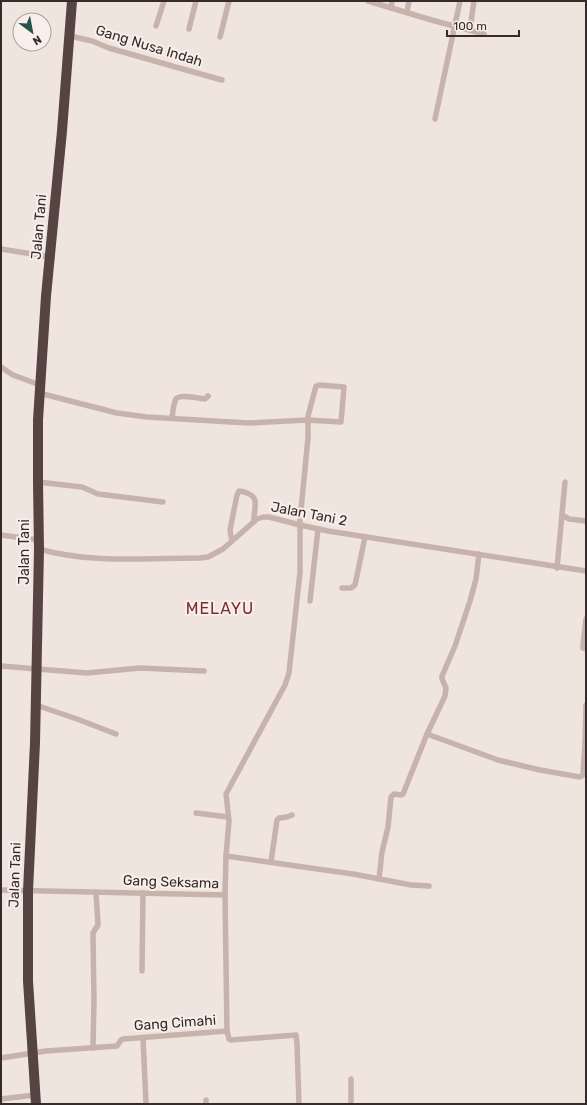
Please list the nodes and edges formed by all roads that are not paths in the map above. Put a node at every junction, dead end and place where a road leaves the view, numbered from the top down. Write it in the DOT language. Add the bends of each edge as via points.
graph roads {
  1 [pos="72,1"];
  2 [pos="164,1"];
  3 [pos="196,1"];
  4 [pos="229,1"];
  5 [pos="369,1"];
  6 [pos="392,1"];
  7 [pos="409,1"];
  8 [pos="460,1"];
  9 [pos="474,1"];
  10 [pos="391,8"];
  11 [pos="407,12"];
  12 [pos="156,26"];
  13 [pos="454,26"];
  14 [pos="190,28"];
  15 [pos="470,29"];
  16 [pos="484,34"];
  17 [pos="70,36"];
  18 [pos="220,37"];
  19 [pos="222,80"];
  20 [pos="435,119"];
  21 [pos="1,249"];
  22 [pos="50,257"];
  23 [pos="1,367"];
  24 [pos="40,389"];
  25 [pos="208,396"];
  26 [pos="172,418"];
  27 [pos="307,420"];
  28 [pos="38,482"];
  29 [pos="565,482"];
  30 [pos="163,502"];
  31 [pos="562,515"];
  32 [pos="254,521"];
  33 [pos="586,521"];
  34 [pos="300,525"];
  35 [pos="318,529"];
  36 [pos="1,536"];
  37 [pos="365,537"];
  38 [pos="232,541"];
  39 [pos="39,544"];
  40 [pos="479,554"];
  41 [pos="557,568"];
  42 [pos="586,571"];
  43 [pos="342,588"];
  44 [pos="310,601"];
  45 [pos="586,619"];
  46 [pos="586,649"];
  47 [pos="1,666"];
  48 [pos="36,668"];
  49 [pos="204,671"];
  50 [pos="36,705"];
  51 [pos="586,705"];
  52 [pos="116,734"];
  53 [pos="427,734"];
  54 [pos="585,743"];
  55 [pos="196,813"];
  56 [pos="292,815"];
  57 [pos="228,817"];
  58 [pos="226,856"];
  59 [pos="271,862"];
  60 [pos="379,879"];
  61 [pos="429,886"];
  62 [pos="1,890"];
  63 [pos="28,891"];
  64 [pos="96,892"];
  65 [pos="143,893"];
  66 [pos="225,895"];
  67 [pos="142,971"];
  68 [pos="227,1032"];
  69 [pos="143,1038"];
  70 [pos="93,1048"];
  71 [pos="32,1053"];
  72 [pos="1,1058"];
  73 [pos="351,1079"];
  74 [pos="1,1099"];
  75 [pos="36,1100"];
  76 [pos="146,1104"];
  77 [pos="299,1104"];
  78 [pos="351,1104"];
  1 -- 17 [label="highway, Jalan Tani"];
  2 -- 12 [label="street"];
  3 -- 14 [label="street"];
  4 -- 18 [label="street"];
  5 -- 10 [label="street"];
  6 -- 10 [label="street"];
  7 -- 11 [label="street"];
  8 -- 13 [label="street"];
  9 -- 15 [label="street"];
  10 -- 11 [label="street"];
  11 -- 13 [label="street"];
  13 -- 15 [label="street"];
  13 -- 20 [label="street"];
  15 -- 16 [label="street"];
  17 -- 19 [label="street, Gang Nusa Indah"];
  17 -- 22 [label="highway, Jalan Tani"];
  21 -- 22 [label="street"];
  22 -- 24 [label="highway, Jalan Tani"];
  23 -- 24 [label="street"];
  24 -- 26 [label="street" via="116,413"];
  24 -- 28 [label="highway, Jalan Tani"];
  25 -- 26 [label="street" via="205,399 180,396 177,398"];
  26 -- 27 [label="street" via="250,423"];
  27 -- 27 [label="street" via="316,386 344,387 341,422"];
  27 -- 34 [label="street" via="308,438"];
  28 -- 30 [label="street" via="77,486 98,494"];
  28 -- 39 [label="highway, Jalan Tani"];
  29 -- 31 [label="street"];
  31 -- 33 [label="street" via="569,519"];
  31 -- 41 [label="street"];
  32 -- 34 [label="street, Jalan Tani 2" via="269,517"];
  32 -- 38 [label="street, Jalan Tani 2"];
  32 -- 38 [label="street" via="254,498 239,491 230,530"];
  34 -- 35 [label="street, Jalan Tani 2"];
  34 -- 57 [label="street" via="300,572 289,673 285,685 228,789"];
  35 -- 37 [label="street, Jalan Tani 2"];
  35 -- 44 [label="street"];
  36 -- 39 [label="street, Jalan Tani 2"];
  37 -- 40 [label="street, Jalan Tani 2"];
  37 -- 43 [label="street" via="355,585 351,588"];
  38 -- 39 [label="street, Jalan Tani 2" via="208,557 131,560 69,556"];
  39 -- 48 [label="highway, Jalan Tani"];
  40 -- 41 [label="street, Jalan Tani 2"];
  40 -- 53 [label="street" via="470,601 442,676 446,691"];
  41 -- 42 [label="street, Jalan Tani 2"];
  45 -- 46 [label="street" via="583,645"];
  47 -- 48 [label="street"];
  48 -- 49 [label="street" via="87,673 140,668"];
  48 -- 50 [label="highway, Jalan Tani"];
  50 -- 52 [label="street"];
  50 -- 63 [label="highway, Jalan Tani"];
  51 -- 54 [label="street"];
  53 -- 54 [label="street" via="498,760 580,777 583,775"];
  53 -- 60 [label="street" via="403,794 394,794 391,797"];
  55 -- 57 [label="street"];
  56 -- 59 [label="street" via="277,820"];
  57 -- 58 [label="street"];
  58 -- 59 [label="street"];
  58 -- 66 [label="street"];
  59 -- 60 [label="street"];
  60 -- 61 [label="street"];
  62 -- 63 [label="street, Gang Seksama"];
  63 -- 64 [label="street, Gang Seksama"];
  63 -- 71 [label="highway, Jalan Tani" via="28,981"];
  64 -- 65 [label="street, Gang Seksama"];
  64 -- 70 [label="street" via="98,925 93,933"];
  65 -- 66 [label="street, Gang Seksama"];
  65 -- 67 [label="street"];
  66 -- 68 [label="street, Gang Seksama"];
  68 -- 69 [label="street, Gang Cimahi"];
  68 -- 77 [label="street, Gang Cimahi" via="231,1040 296,1034"];
  69 -- 70 [label="street, Gang Cimahi" via="123,1039 117,1046"];
  69 -- 76 [label="street"];
  70 -- 71 [label="street, Gang Cimahi"];
  71 -- 72 [label="street, Gang Cimahi"];
  71 -- 75 [label="highway, Jalan Tani"];
  73 -- 78 [label="street"];
  74 -- 75 [label="street"];
}
